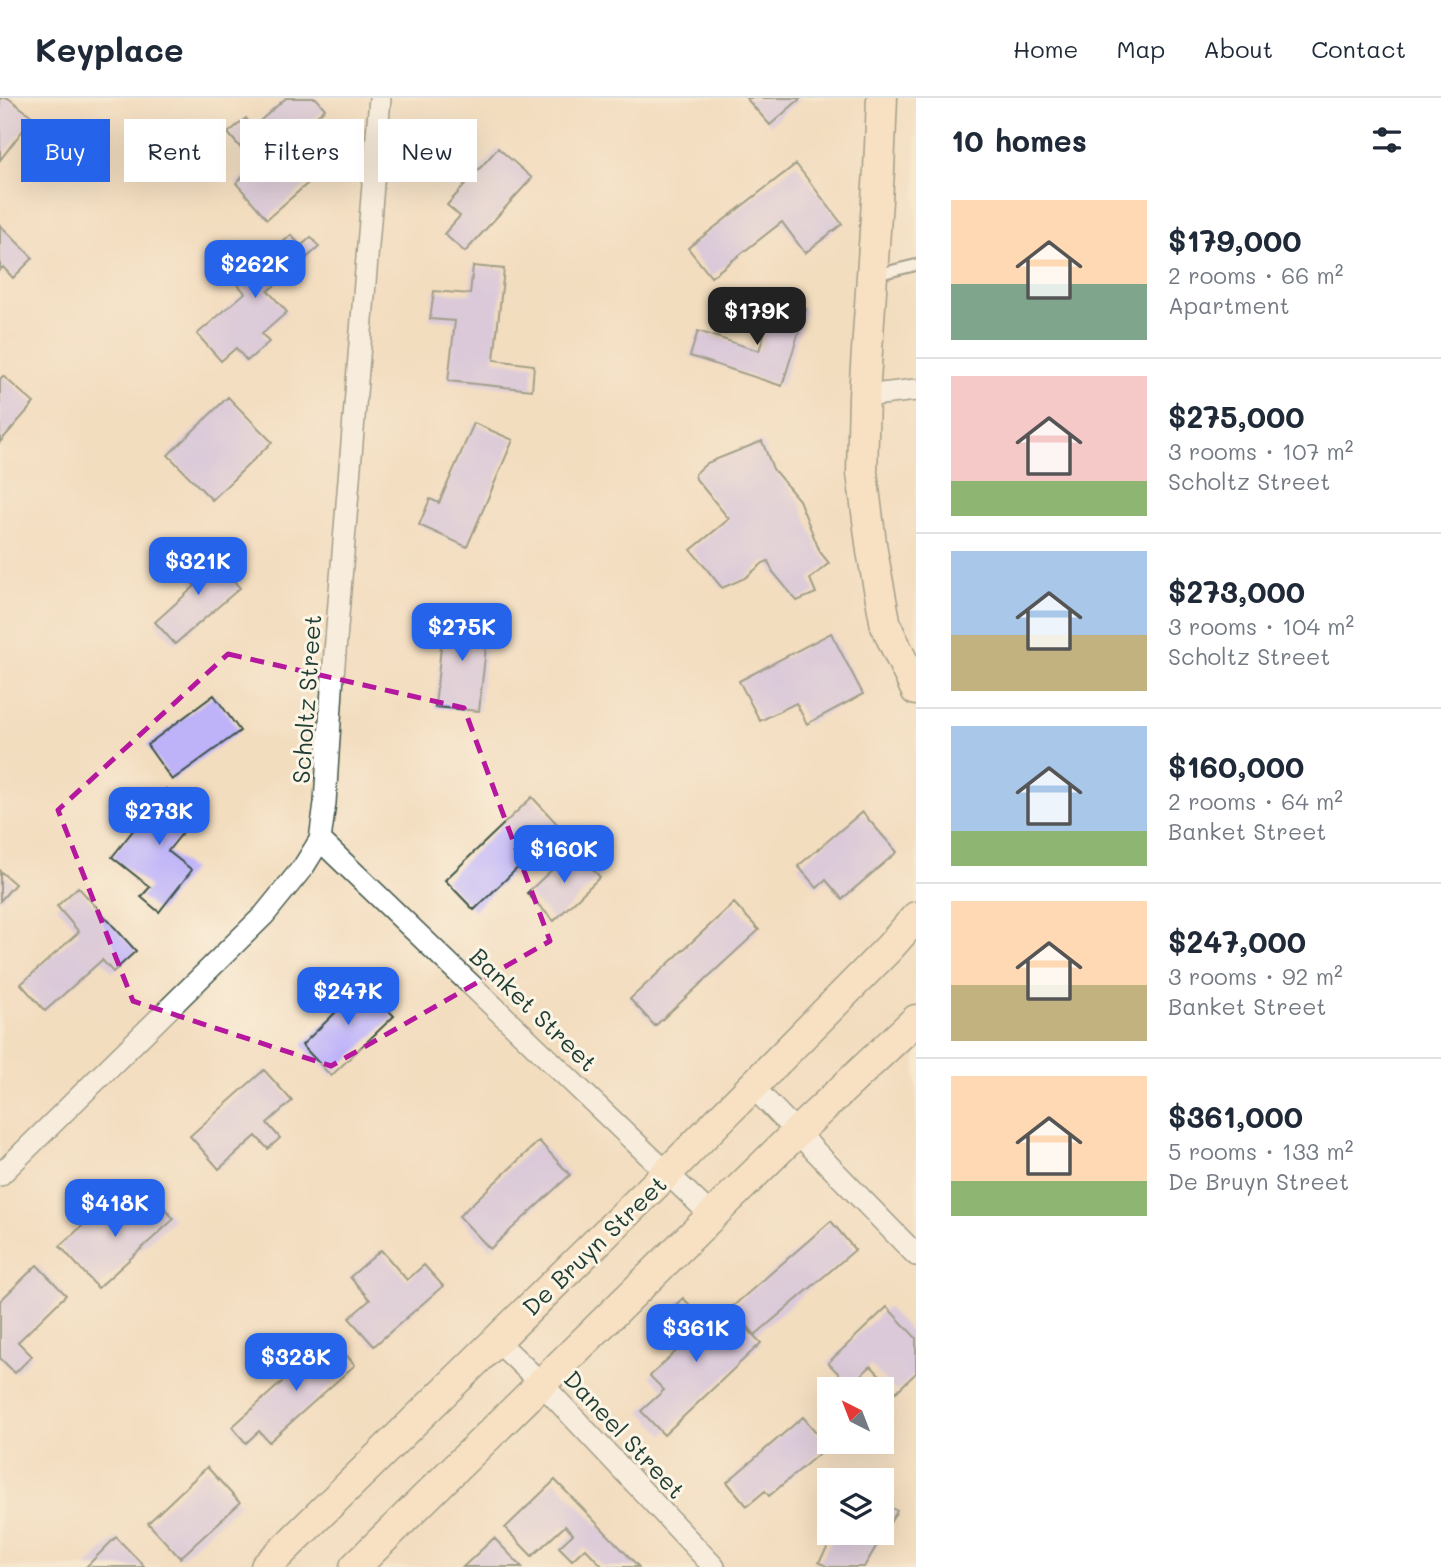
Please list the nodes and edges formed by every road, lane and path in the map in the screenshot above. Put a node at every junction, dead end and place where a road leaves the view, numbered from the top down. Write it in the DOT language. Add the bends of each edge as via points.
graph roads {
  1 [pos="380,98"];
  2 [pos="882,98"];
  3 [pos="916,265"];
  4 [pos="872,276"];
  5 [pos="916,390"];
  6 [pos="864,396"];
  7 [pos="916,690"];
  8 [pos="320,840"];
  9 [pos="916,917"];
  10 [pos="916,1020"];
  11 [pos="753,1087"];
  12 [pos="797,1132"];
  13 [pos="667,1173"];
  14 [pos="0,1175"];
  15 [pos="712,1216"];
  16 [pos="916,1255"];
  17 [pos="496,1340"];
  18 [pos="541,1383"];
  19 [pos="266,1567"];
  20 [pos="355,1567"];
  21 [pos="713,1567"];
  1 -- 8 [label="street, Scholtz Street"];
  2 -- 4 [label="street"];
  3 -- 4 [label="lane"];
  4 -- 6 [label="street"];
  5 -- 6 [label="street"];
  6 -- 7 [label="street" via="862,473 872,551 886,626"];
  8 -- 13 [label="street, Banket Street"];
  8 -- 14 [label="street, Scholtz Street" via="264,915"];
  9 -- 11 [label="street, De Bruyn Street"];
  10 -- 12 [label="street"];
  11 -- 12 [label="street"];
  11 -- 13 [label="street, De Bruyn Street"];
  12 -- 15 [label="street"];
  12 -- 16 [label="street"];
  13 -- 15 [label="street, Banket Street"];
  13 -- 17 [label="street, De Bruyn Street"];
  15 -- 18 [label="street"];
  17 -- 18 [label="street, Daneel Street"];
  17 -- 19 [label="street, De Bruyn Street"];
  18 -- 20 [label="street"];
  18 -- 21 [label="street, Daneel Street"];
}
